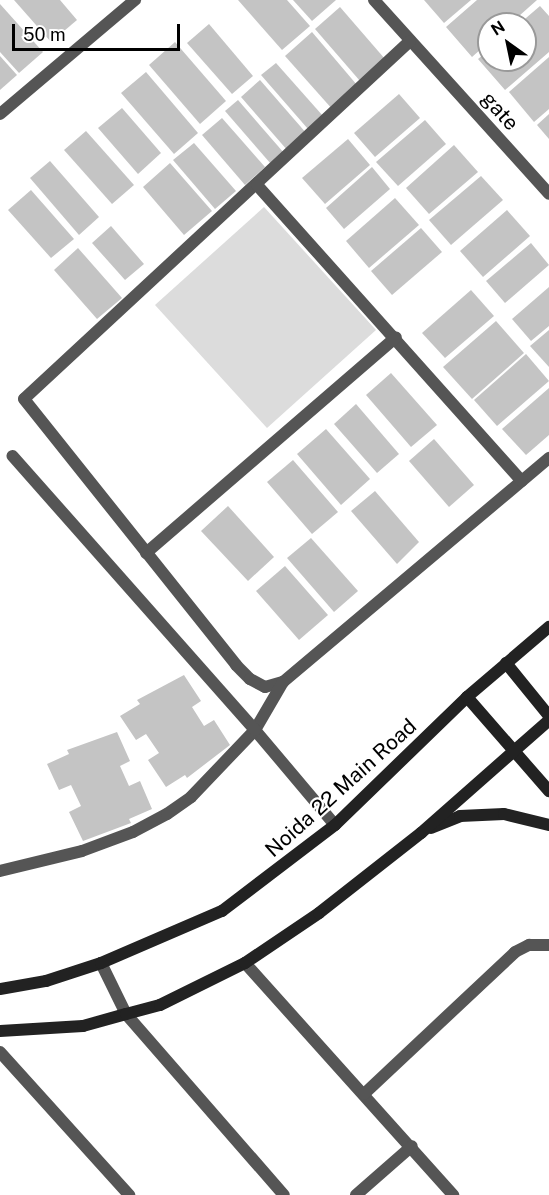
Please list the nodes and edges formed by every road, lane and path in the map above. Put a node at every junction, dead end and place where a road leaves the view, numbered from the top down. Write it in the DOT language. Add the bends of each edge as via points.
graph roads {
  1 [pos="135,0"];
  2 [pos="374,0"];
  3 [pos="410,40"];
  4 [pos="0,114"];
  5 [pos="257,185"];
  6 [pos="549,194"];
  7 [pos="396,337"];
  8 [pos="13,456"];
  9 [pos="549,458"];
  10 [pos="522,481"];
  11 [pos="146,553"];
  12 [pos="549,627"];
  13 [pos="506,663"];
  14 [pos="283,681"];
  15 [pos="467,697"];
  16 [pos="549,718"];
  17 [pos="255,730"];
  18 [pos="514,752"];
  19 [pos="549,791"];
  20 [pos="335,825"];
  21 [pos="549,825"];
  22 [pos="421,832"];
  23 [pos="0,871"];
  24 [pos="549,945"];
  25 [pos="101,963"];
  26 [pos="245,963"];
  27 [pos="0,989"];
  28 [pos="126,1014"];
  29 [pos="0,1031"];
  30 [pos="0,1052"];
  31 [pos="364,1094"];
  32 [pos="412,1146"];
  33 [pos="129,1195"];
  34 [pos="284,1195"];
  35 [pos="357,1195"];
  36 [pos="453,1195"];
  1 -- 4 [label="street"];
  2 -- 3 [label="street, gate"];
  3 -- 5 [label="street"];
  3 -- 6 [label="street, gate"];
  5 -- 7 [label="street"];
  5 -- 11 [label="street" via="24,399"];
  7 -- 10 [label="street"];
  7 -- 11 [label="street"];
  8 -- 17 [label="street"];
  9 -- 10 [label="street"];
  10 -- 14 [label="street"];
  11 -- 14 [label="street" via="250,679 265,687"];
  12 -- 13 [label="street, Noida 22 Main Road"];
  13 -- 15 [label="street, Noida 22 Main Road"];
  13 -- 16 [label="street"];
  14 -- 17 [label="street"];
  15 -- 18 [label="street"];
  15 -- 20 [label="street, Noida 22 Main Road"];
  16 -- 18 [label="street"];
  17 -- 20 [label="street"];
  17 -- 23 [label="street" via="191,797 167,814 82,851"];
  18 -- 19 [label="street"];
  18 -- 22 [label="street"];
  20 -- 25 [label="street, Noida 22 Main Road" via="222,911"];
  21 -- 22 [label="street" via="504,814 460,816"];
  22 -- 26 [label="street" via="319,913"];
  24 -- 31 [label="street" via="530,945 515,952"];
  25 -- 27 [label="street, Noida 22 Main Road" via="46,981"];
  25 -- 28 [label="street"];
  26 -- 28 [label="street" via="160,1005"];
  26 -- 31 [label="street"];
  28 -- 29 [label="street" via="83,1026"];
  28 -- 34 [label="street"];
  30 -- 33 [label="street"];
  31 -- 32 [label="street"];
  32 -- 35 [label="street"];
  32 -- 36 [label="street"];
}
